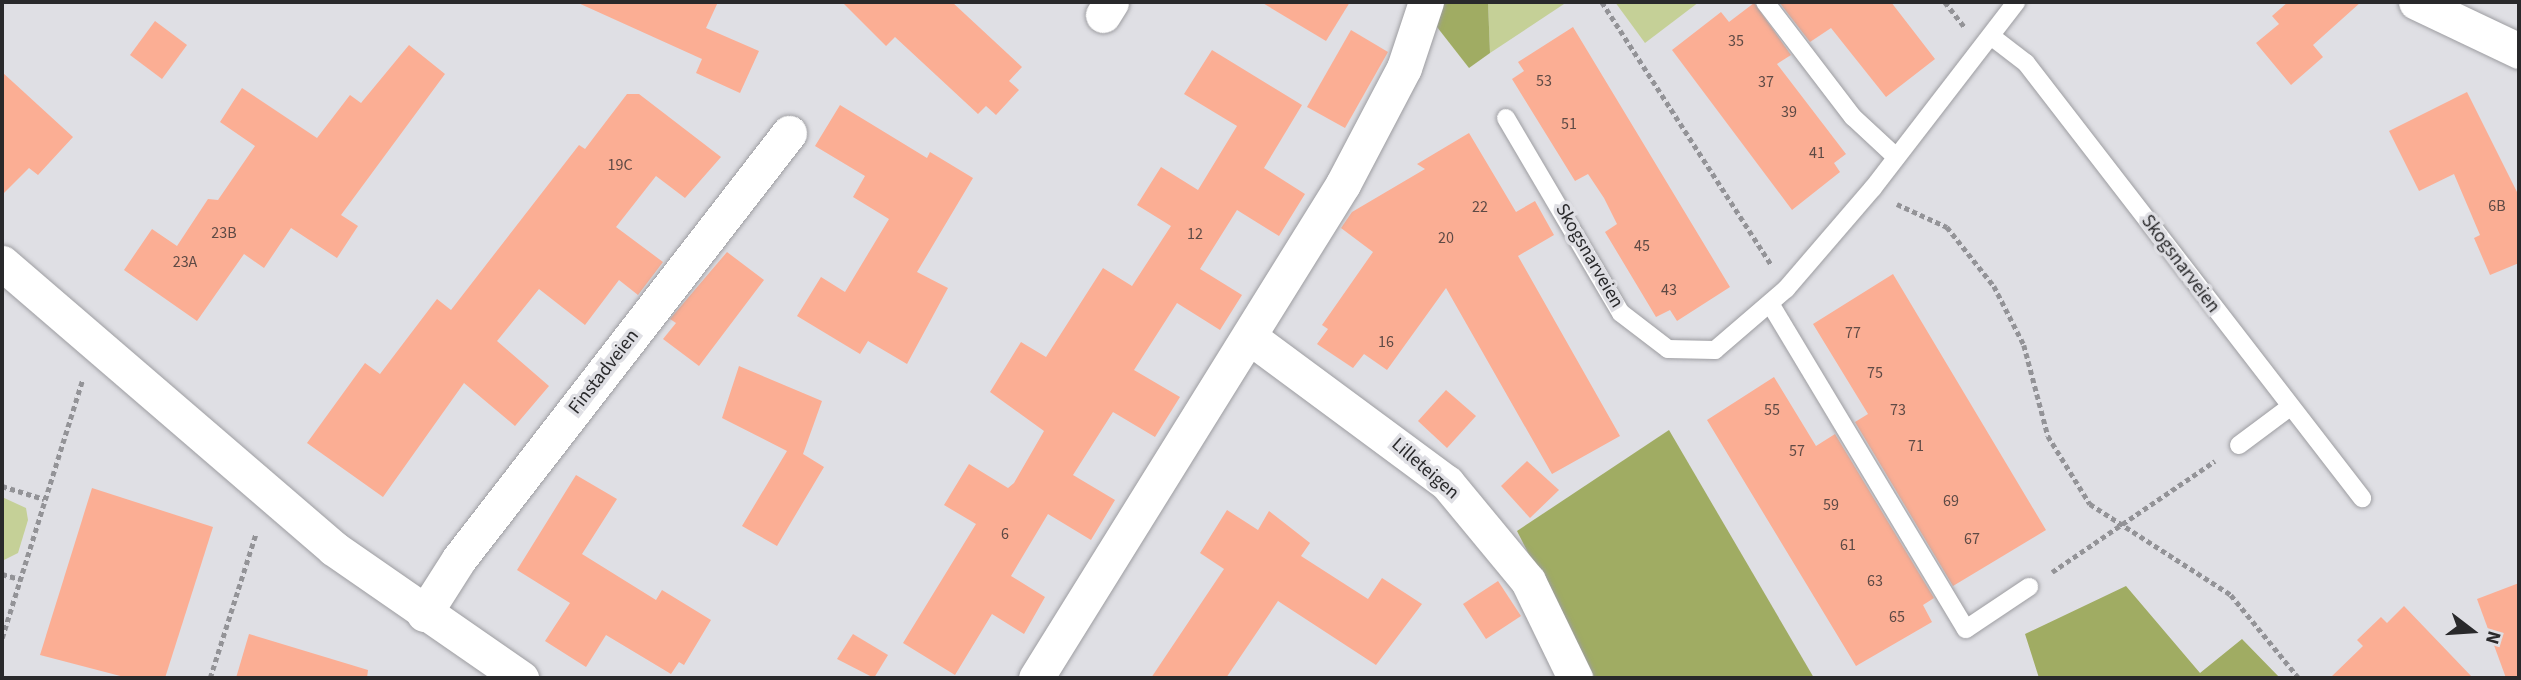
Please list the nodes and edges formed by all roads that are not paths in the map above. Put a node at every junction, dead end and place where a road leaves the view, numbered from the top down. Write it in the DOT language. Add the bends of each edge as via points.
graph roads {
  1 [pos="1426,2"];
  2 [pos="1765,2"];
  3 [pos="2016,2"];
  4 [pos="2416,2"];
  5 [pos="1991,37"];
  6 [pos="2519,51"];
  7 [pos="1506,118"];
  8 [pos="789,133"];
  9 [pos="1896,158"];
  10 [pos="2,263"];
  11 [pos="1771,305"];
  12 [pos="1251,338"];
  13 [pos="2290,407"];
  14 [pos="2239,445"];
  15 [pos="2362,498"];
  16 [pos="2029,587"];
  17 [pos="424,614"];
  18 [pos="521,678"];
  19 [pos="1036,678"];
  20 [pos="1574,678"];
  1 -- 12 [label="street" via="1404,68 1369,138"];
  2 -- 9 [label="lane" via="1853,117"];
  3 -- 5 [label="lane, Skogsnarveien"];
  4 -- 6 [label="street"];
  5 -- 9 [label="lane, Skogsnarveien"];
  5 -- 13 [label="lane, Skogsnarveien" via="2026,63"];
  7 -- 11 [label="lane, Skogsnarveien" via="1621,313 1651,340 1689,353 1715,350"];
  8 -- 17 [label="street, Finstadveien" via="459,559"];
  9 -- 11 [label="lane, Skogsnarveien"];
  10 -- 17 [label="street" via="274,498"];
  11 -- 16 [label="lane" via="1966,629"];
  12 -- 19 [label="street"];
  12 -- 20 [label="street, Lilleteigen" via="1447,483 1528,581"];
  13 -- 14 [label="lane"];
  13 -- 15 [label="lane, Skogsnarveien"];
  17 -- 18 [label="street"];
}
